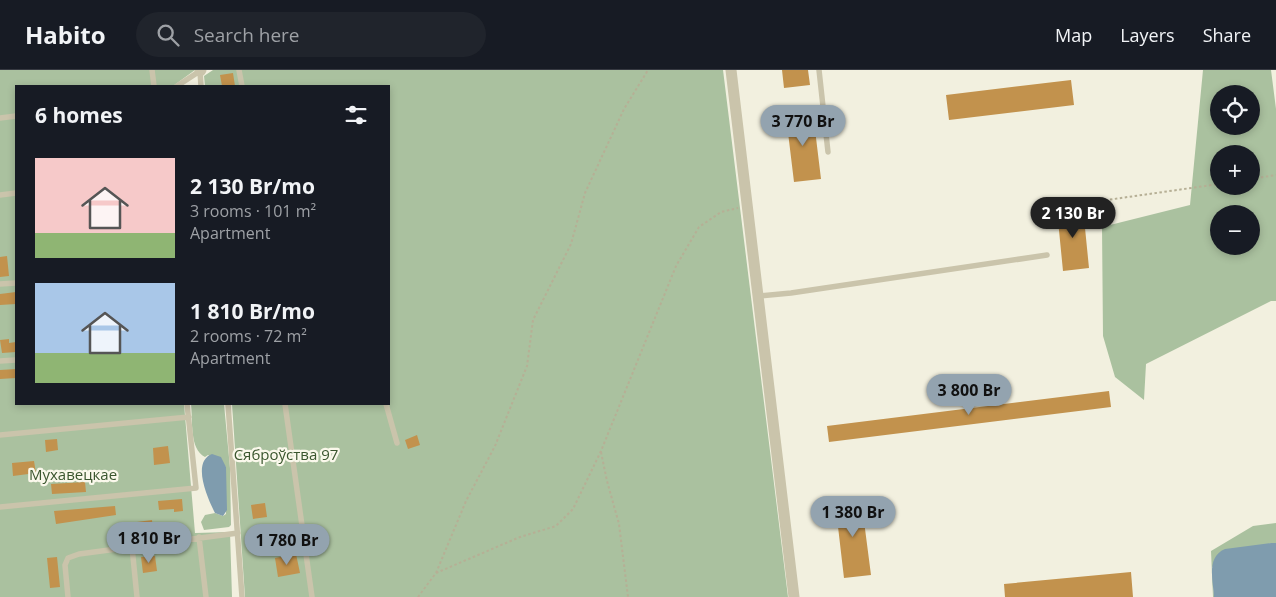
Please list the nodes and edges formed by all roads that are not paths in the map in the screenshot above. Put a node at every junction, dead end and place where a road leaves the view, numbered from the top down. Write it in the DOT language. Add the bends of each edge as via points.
graph roads {
  1 [pos="152,70"];
  2 [pos="200,70"];
  3 [pos="240,70"];
  4 [pos="731,70"];
  5 [pos="819,70"];
  6 [pos="154,85"];
  7 [pos="178,85"];
  8 [pos="201,85"];
  9 [pos="242,85"];
  10 [pos="15,116"];
  11 [pos="0,118"];
  12 [pos="828,152"];
  13 [pos="15,193"];
  14 [pos="0,195"];
  15 [pos="1047,255"];
  16 [pos="15,282"];
  17 [pos="0,284"];
  18 [pos="758,296"];
  19 [pos="15,360"];
  20 [pos="0,361"];
  21 [pos="187,405"];
  22 [pos="228,405"];
  23 [pos="285,405"];
  24 [pos="386,405"];
  25 [pos="189,417"];
  26 [pos="0,435"];
  27 [pos="397,443"];
  28 [pos="0,507"];
  29 [pos="238,533"];
  30 [pos="199,537"];
  31 [pos="132,547"];
  32 [pos="68,597"];
  33 [pos="137,597"];
  34 [pos="206,597"];
  35 [pos="242,597"];
  36 [pos="312,597"];
  37 [pos="794,597"];
  1 -- 6 [label="lane"];
  2 -- 7 [label="lane"];
  2 -- 8 [label="lane"];
  3 -- 9 [label="lane"];
  4 -- 18 [label="street"];
  5 -- 12 [label="lane"];
  10 -- 11 [label="lane"];
  13 -- 14 [label="lane"];
  15 -- 18 [label="lane"];
  16 -- 17 [label="lane"];
  18 -- 37 [label="street"];
  19 -- 20 [label="lane"];
  21 -- 25 [label="lane"];
  22 -- 29 [label="lane"];
  23 -- 36 [label="lane"];
  24 -- 27 [label="lane"];
  25 -- 26 [label="lane"];
  25 -- 28 [label="lane" via="196,488"];
  29 -- 30 [label="lane"];
  29 -- 35 [label="lane"];
  30 -- 31 [label="lane"];
  30 -- 34 [label="lane"];
  31 -- 32 [label="lane" via="68,558 65,565"];
  31 -- 33 [label="lane"];
}
